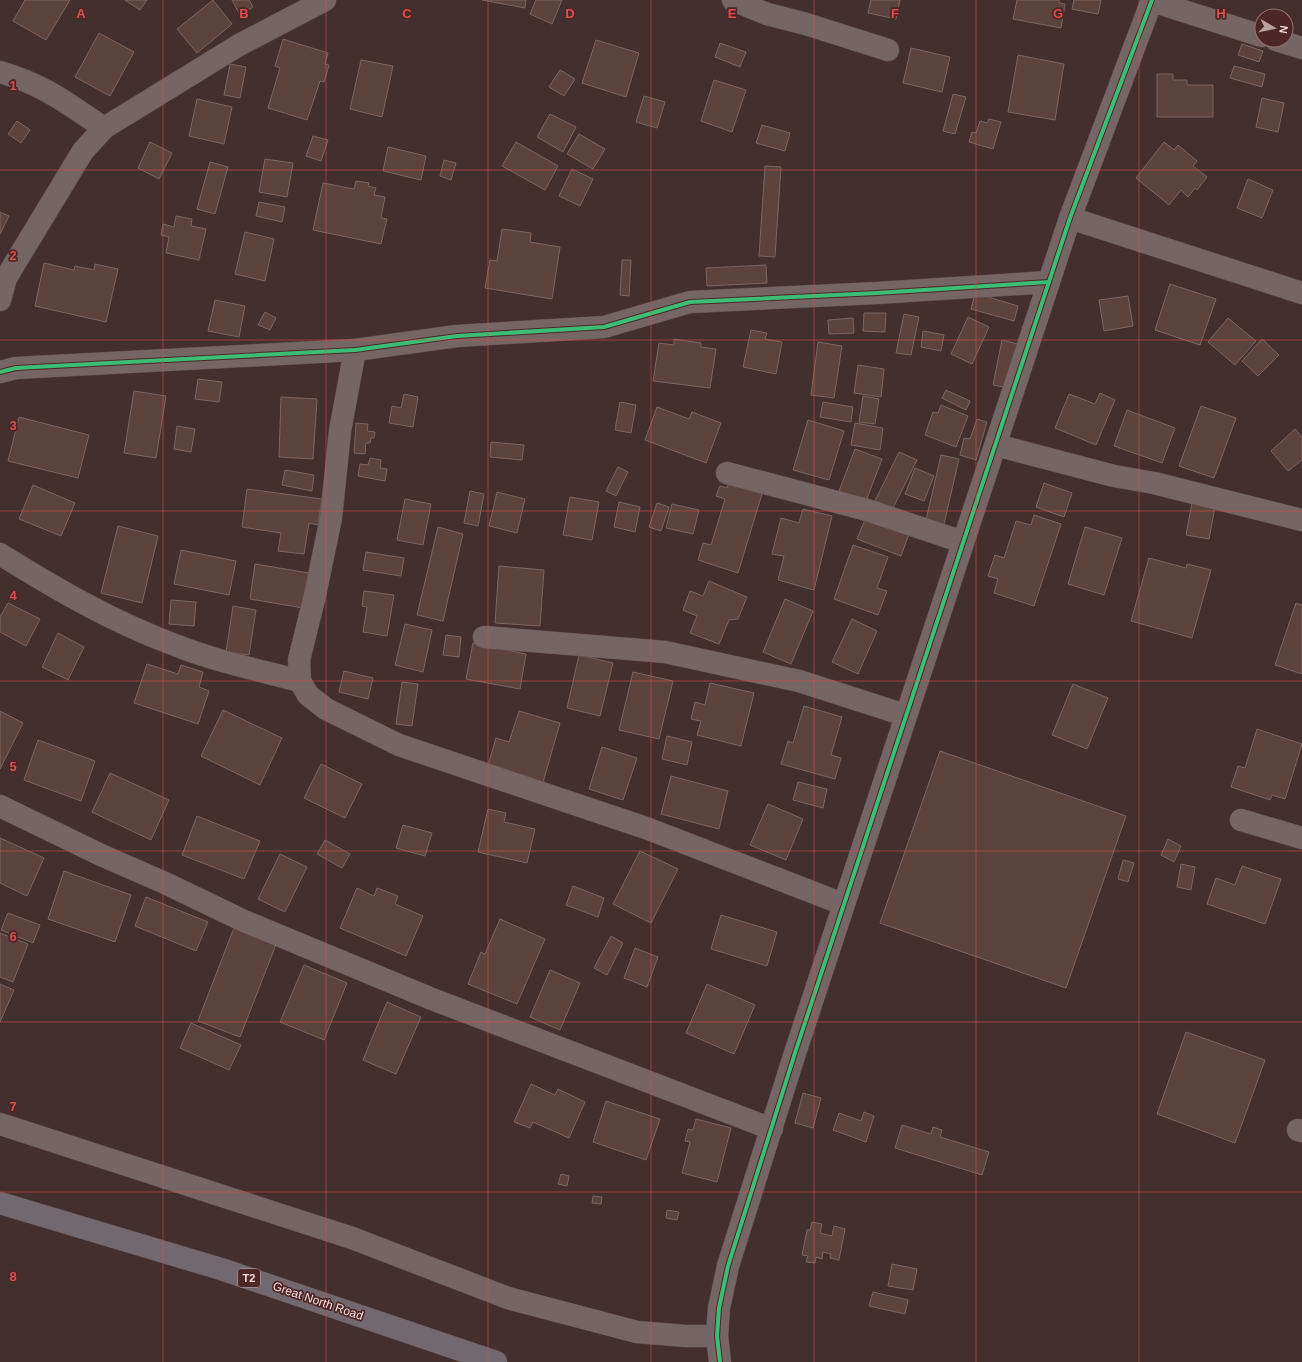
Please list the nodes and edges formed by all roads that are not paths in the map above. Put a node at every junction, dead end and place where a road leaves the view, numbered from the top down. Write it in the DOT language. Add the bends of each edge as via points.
graph roads {
  1 [pos="325,0"];
  2 [pos="734,0"];
  3 [pos="1152,0"];
  4 [pos="1254,33"];
  5 [pos="888,50"];
  6 [pos="0,72"];
  7 [pos="104,128"];
  8 [pos="1070,218"];
  9 [pos="1049,282"];
  10 [pos="1302,293"];
  11 [pos="0,300"];
  12 [pos="355,350"];
  13 [pos="0,372"];
  14 [pos="996,445"];
  15 [pos="727,473"];
  16 [pos="1302,520"];
  17 [pos="963,542"];
  18 [pos="0,554"];
  19 [pos="484,637"];
  20 [pos="300,681"];
  21 [pos="905,715"];
  22 [pos="0,806"];
  23 [pos="1240,820"];
  24 [pos="1302,838"];
  25 [pos="843,904"];
  26 [pos="0,1124"];
  27 [pos="772,1129"];
  28 [pos="0,1203"];
  29 [pos="717,1336"];
  30 [pos="496,1362"];
  31 [pos="720,1362"];
  1 -- 7 [label="street" via="239,45"];
  2 -- 5 [label="street" via="767,14"];
  3 -- 4 [label="street"];
  3 -- 8 [label="street"];
  6 -- 7 [label="street" via="25,79 53,94"];
  7 -- 11 [label="street" via="83,151 6,278"];
  8 -- 9 [label="street"];
  8 -- 10 [label="street"];
  9 -- 12 [label="street" via="690,302 604,327 457,336"];
  9 -- 14 [label="street"];
  12 -- 13 [label="street" via="16,368"];
  12 -- 20 [label="street" via="340,431 331,518 299,660"];
  14 -- 16 [label="street" via="1114,476 1154,483"];
  14 -- 17 [label="street"];
  15 -- 17 [label="street" via="867,510"];
  17 -- 21 [label="street"];
  18 -- 20 [label="street" via="99,611 138,630 212,658"];
  19 -- 21 [label="street" via="665,652 799,681"];
  20 -- 25 [label="street" via="308,695 326,709 399,745 646,828"];
  21 -- 25 [label="street"];
  22 -- 27 [label="street" via="244,921 432,999"];
  23 -- 24 [label="street"];
  25 -- 27 [label="street"];
  26 -- 29 [label="street" via="352,1238 508,1298 637,1332"];
  27 -- 29 [label="street" via="728,1266 719,1308"];
  28 -- 30 [label="highway, Great North Road / T2" via="221,1269"];
  29 -- 31 [label="street"];
}
